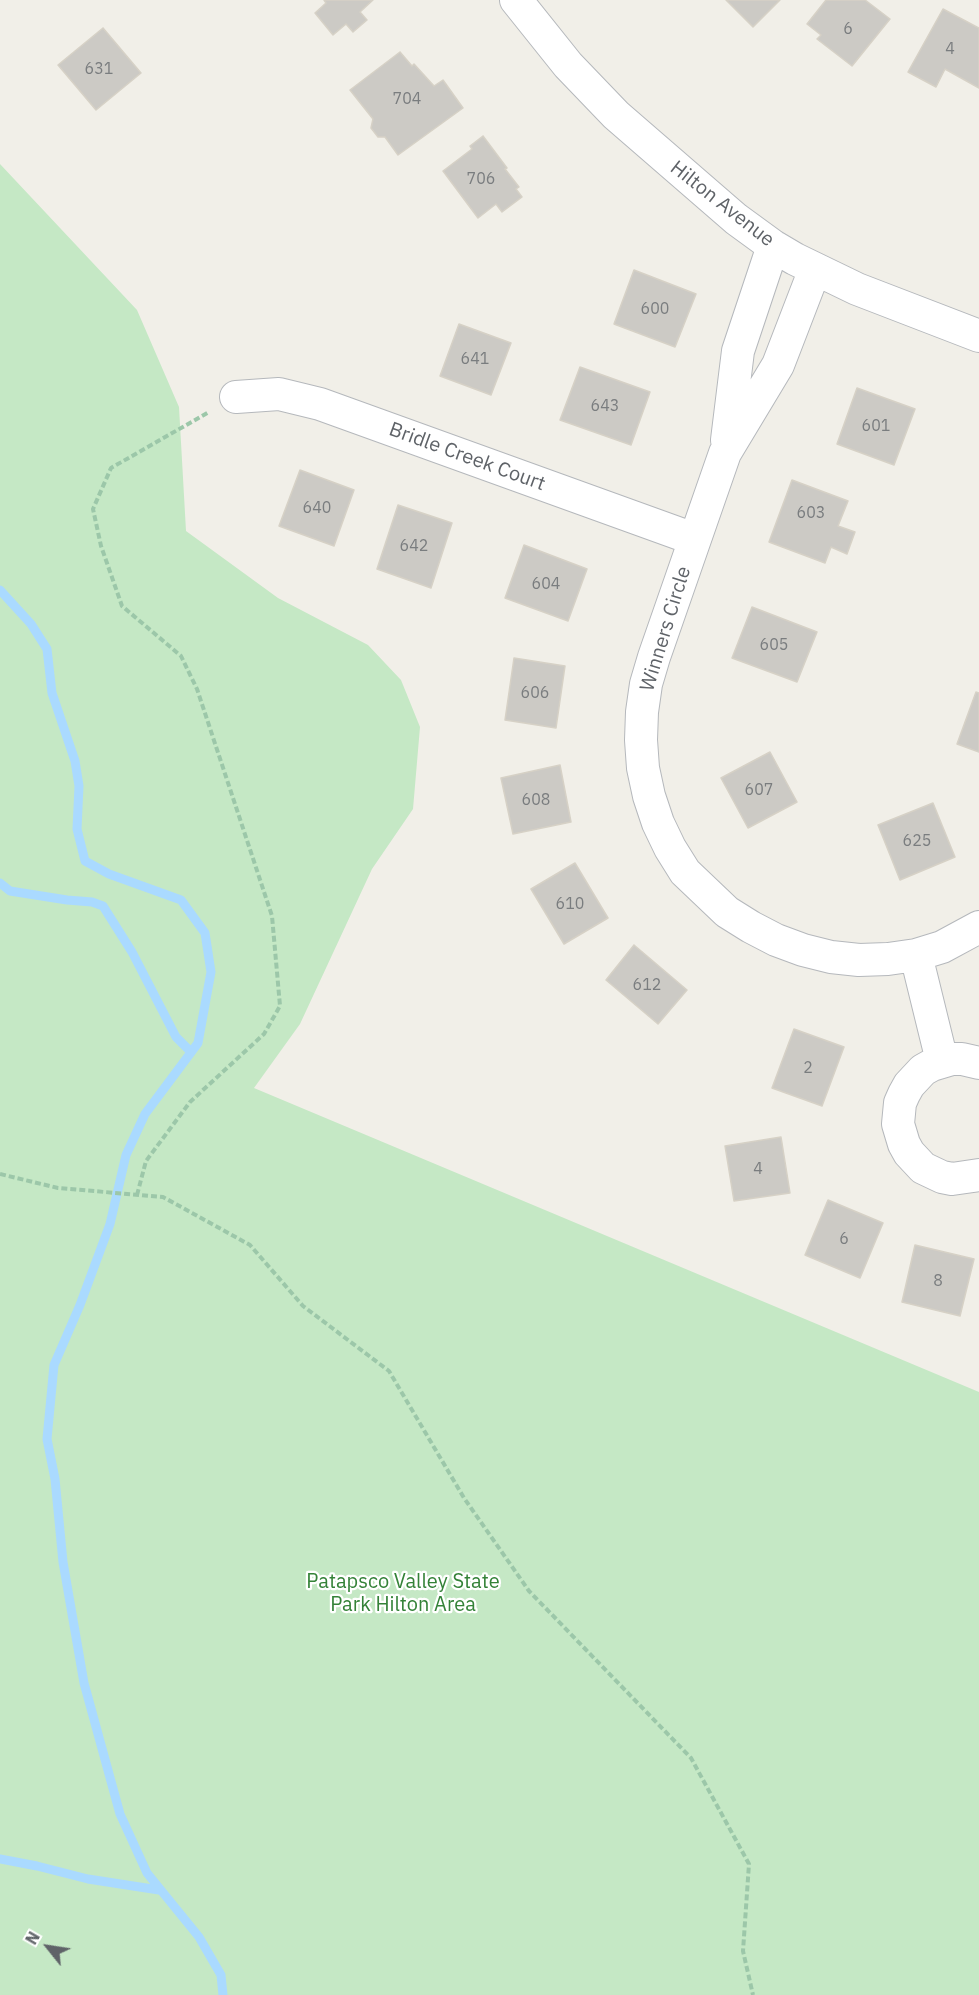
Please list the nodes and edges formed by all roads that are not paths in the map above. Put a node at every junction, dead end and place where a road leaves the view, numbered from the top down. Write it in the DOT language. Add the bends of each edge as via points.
graph roads {
  1 [pos="516,0"];
  2 [pos="773,246"];
  3 [pos="815,269"];
  4 [pos="979,336"];
  5 [pos="236,397"];
  6 [pos="725,453"];
  7 [pos="694,539"];
  8 [pos="979,927"];
  9 [pos="916,956"];
  10 [pos="942,1061"];
  11 [pos="979,1063"];
  12 [pos="979,1175"];
  1 -- 2 [label="street, Hilton Avenue" via="568,65 616,115"];
  2 -- 3 [label="street, Hilton Avenue"];
  2 -- 6 [label="street, Winners Circle" via="738,351"];
  3 -- 4 [label="street, Hilton Avenue"];
  3 -- 6 [label="street, Winners Circle" via="778,365"];
  5 -- 7 [label="street, Bridle Creek Court" via="279,394 320,404"];
  6 -- 7 [label="street, Winners Circle"];
  7 -- 9 [label="street, Winners Circle" via="654,657 642,712 643,768 649,796 670,848 685,872 726,912 776,940 831,957 859,960"];
  8 -- 9 [label="street, Winners Circle"];
  9 -- 10 [label="street"];
  10 -- 11 [label="street" via="962,1059"];
  10 -- 12 [label="street" via="923,1070 909,1085 900,1103 900,1134 909,1153 932,1173 952,1179"];
}
